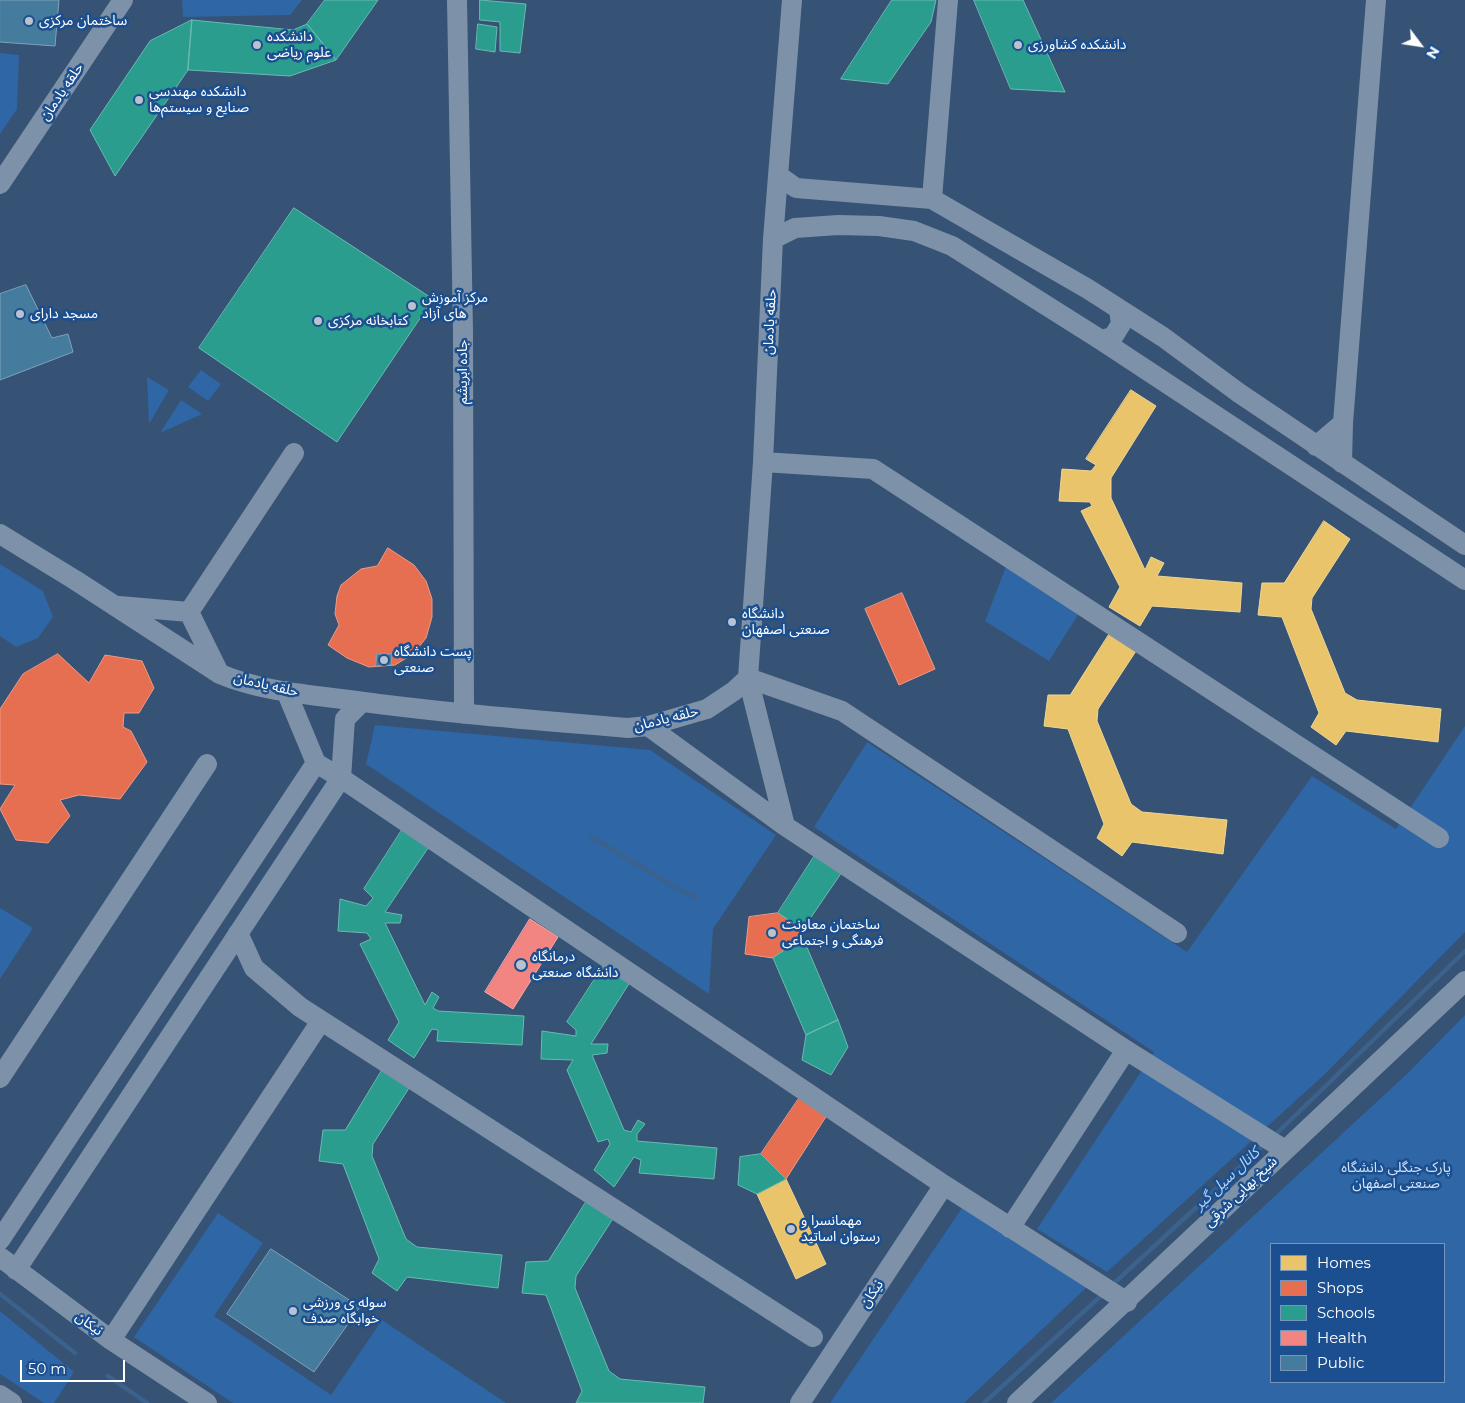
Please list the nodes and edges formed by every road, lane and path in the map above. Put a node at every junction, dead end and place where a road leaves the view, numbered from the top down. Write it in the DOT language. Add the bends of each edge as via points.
graph roads {
  1 [pos="124,0"];
  2 [pos="456,0"];
  3 [pos="792,0"];
  4 [pos="948,0"];
  5 [pos="1376,0"];
  6 [pos="16,159"];
  7 [pos="0,172"];
  8 [pos="778,175"];
  9 [pos="0,184"];
  10 [pos="932,199"];
  11 [pos="773,239"];
  12 [pos="1119,309"];
  13 [pos="1100,340"];
  14 [pos="1343,423"];
  15 [pos="1316,446"];
  16 [pos="294,452"];
  17 [pos="763,462"];
  18 [pos="1342,463"];
  19 [pos="0,534"];
  20 [pos="1465,545"];
  21 [pos="1465,580"];
  22 [pos="116,606"];
  23 [pos="189,612"];
  24 [pos="220,674"];
  25 [pos="748,678"];
  26 [pos="286,692"];
  27 [pos="362,702"];
  28 [pos="464,714"];
  29 [pos="648,726"];
  30 [pos="316,763"];
  31 [pos="208,764"];
  32 [pos="341,778"];
  33 [pos="785,826"];
  34 [pos="1439,838"];
  35 [pos="1177,932"];
  36 [pos="238,933"];
  37 [pos="1465,981"];
  38 [pos="321,1021"];
  39 [pos="1126,1050"];
  40 [pos="0,1078"];
  41 [pos="1285,1150"];
  42 [pos="944,1185"];
  43 [pos="1010,1228"];
  44 [pos="0,1240"];
  45 [pos="0,1257"];
  46 [pos="16,1270"];
  47 [pos="1127,1302"];
  48 [pos="813,1337"];
  49 [pos="111,1340"];
  50 [pos="0,1395"];
  51 [pos="12,1403"];
  52 [pos="207,1403"];
  53 [pos="800,1403"];
  54 [pos="1017,1403"];
  1 -- 6 [label="street, حلقه یادمان"];
  2 -- 28 [label="street, جاده ابریشم" via="463,340"];
  3 -- 8 [label="street, حلقه یادمان"];
  4 -- 10 [label="street"];
  5 -- 14 [label="street"];
  6 -- 7 [label="street"];
  6 -- 9 [label="street, حلقه یادمان"];
  8 -- 10 [label="street" via="796,188"];
  8 -- 11 [label="street, حلقه یادمان"];
  10 -- 12 [label="street"];
  11 -- 13 [label="street" via="795,228 838,225 914,231 952,246"];
  11 -- 17 [label="street, حلقه یادمان"];
  12 -- 13 [label="street" via="1121,324 1113,337"];
  12 -- 15 [label="street" via="1163,336"];
  13 -- 21 [label="street"];
  14 -- 15 [label="street"];
  14 -- 18 [label="street"];
  15 -- 18 [label="street"];
  16 -- 23 [label="street"];
  17 -- 25 [label="street, حلقه یادمان"];
  17 -- 34 [label="street" via="873,470"];
  18 -- 20 [label="street"];
  19 -- 22 [label="street, حلقه یادمان"];
  22 -- 23 [label="street"];
  22 -- 24 [label="street, حلقه یادمان"];
  23 -- 24 [label="street"];
  24 -- 26 [label="street, حلقه یادمان"];
  25 -- 29 [label="street, حلقه یادمان" via="707,709"];
  25 -- 33 [label="street"];
  25 -- 35 [label="street" via="842,711"];
  26 -- 27 [label="street, حلقه یادمان"];
  26 -- 30 [label="street"];
  27 -- 28 [label="street, حلقه یادمان"];
  27 -- 32 [label="street" via="345,719"];
  28 -- 29 [label="street, حلقه یادمان" via="628,728"];
  29 -- 33 [label="street"];
  30 -- 32 [label="street"];
  30 -- 44 [label="street"];
  31 -- 40 [label="street"];
  32 -- 36 [label="street"];
  32 -- 42 [label="street"];
  33 -- 39 [label="street"];
  36 -- 38 [label="street" via="254,968 285,996"];
  36 -- 46 [label="street"];
  37 -- 41 [label="street, شیخ بهایی شرقی"];
  38 -- 48 [label="street"];
  38 -- 49 [label="street"];
  39 -- 41 [label="street"];
  39 -- 43 [label="street"];
  41 -- 47 [label="street, شیخ بهایی شرقی"];
  42 -- 43 [label="street"];
  42 -- 53 [label="street, نیکان"];
  43 -- 47 [label="street"];
  45 -- 46 [label="street, نیکان"];
  46 -- 49 [label="street, نیکان"];
  47 -- 54 [label="street, شیخ بهایی شرقی"];
  49 -- 52 [label="street, نیکان"];
  50 -- 51 [label="street"];
}
